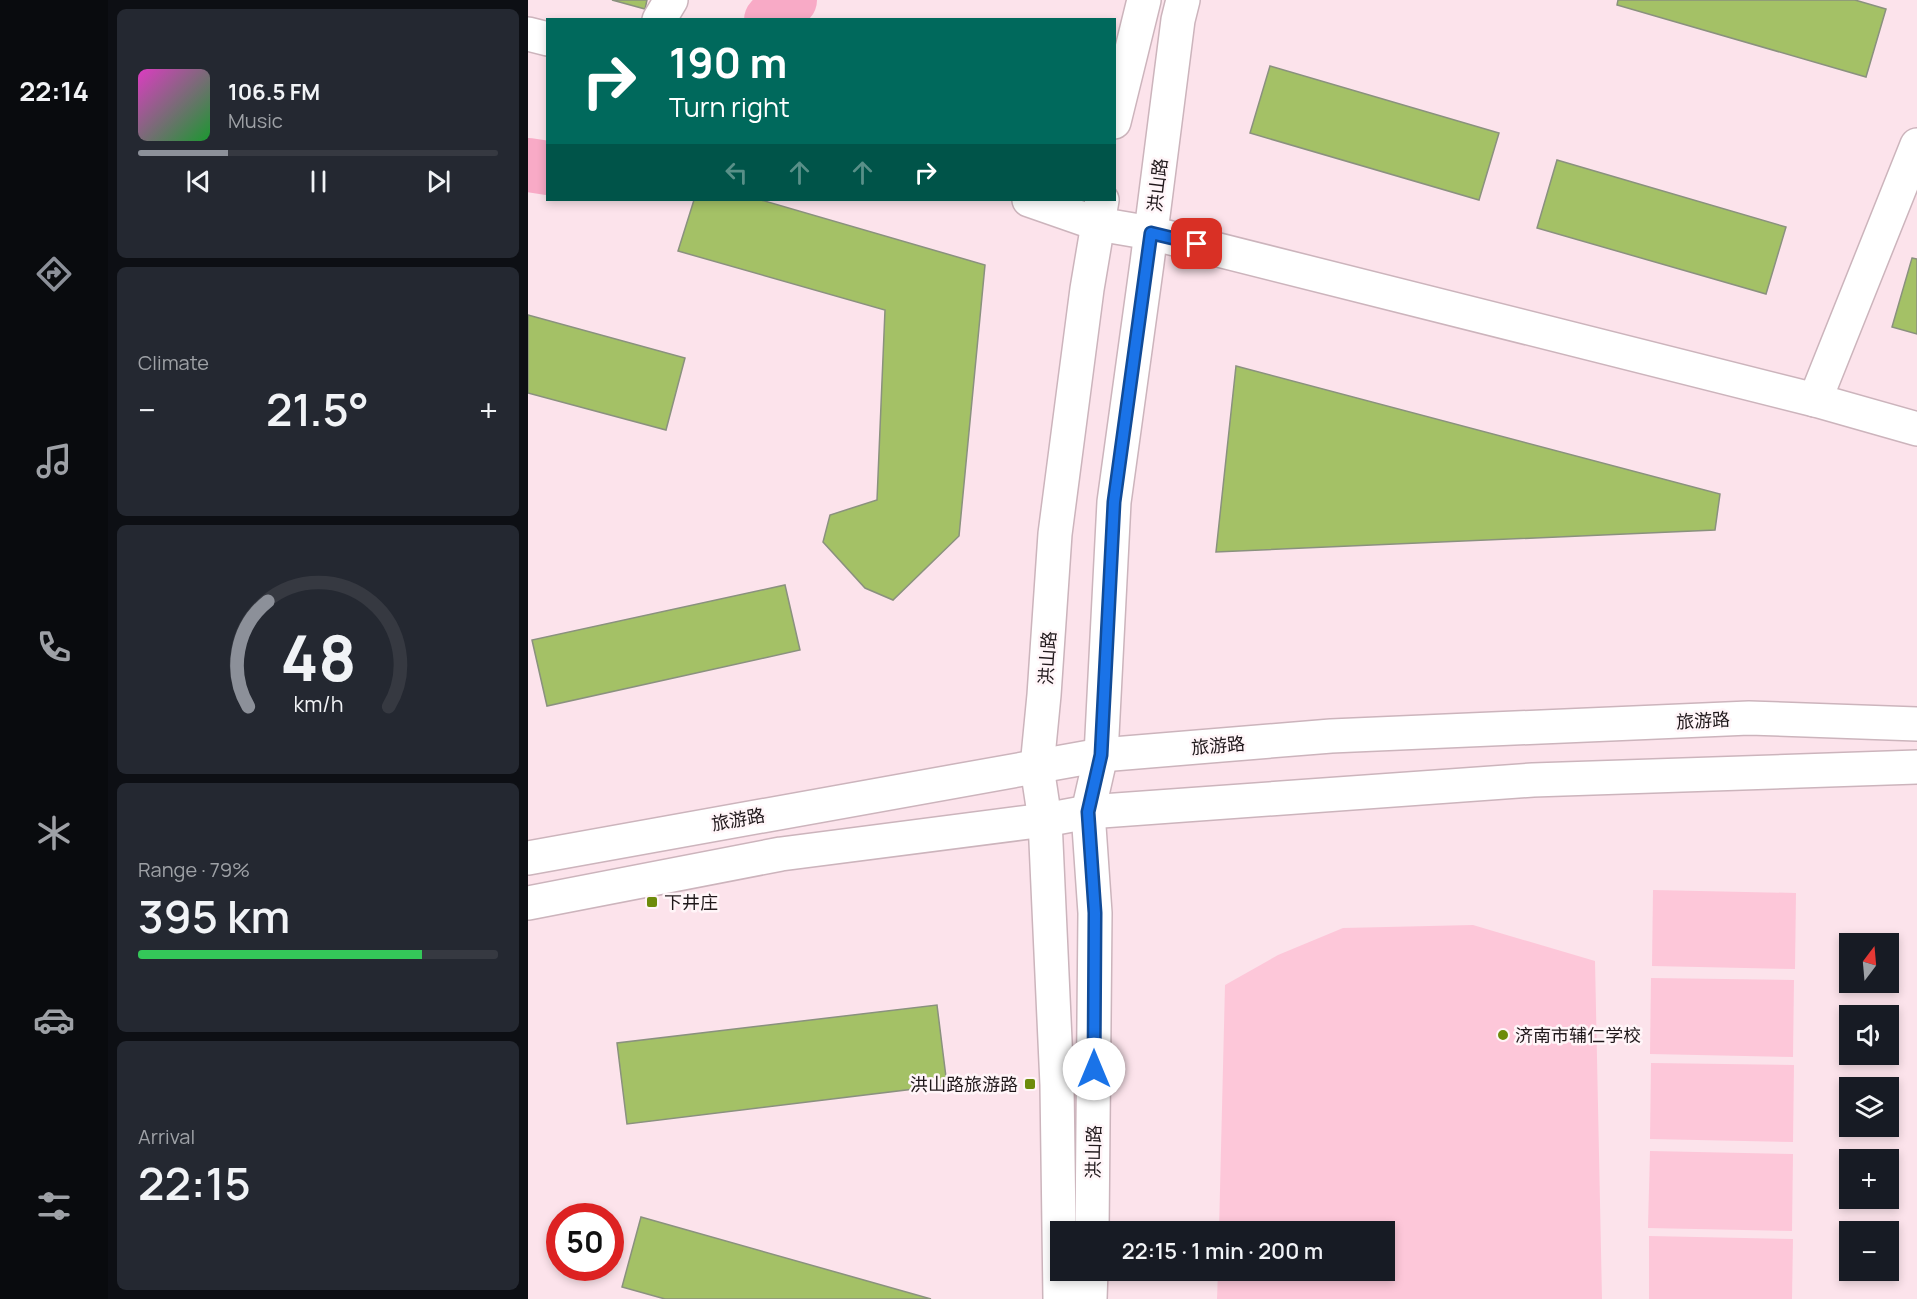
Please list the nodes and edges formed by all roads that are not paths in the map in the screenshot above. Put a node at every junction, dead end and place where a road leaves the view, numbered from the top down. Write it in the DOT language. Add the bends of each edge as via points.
graph roads {
  1 [pos="671,0"];
  2 [pos="1144,0"];
  3 [pos="1183,0"];
  4 [pos="660,18"];
  5 [pos="528,34"];
  6 [pos="546,38"];
  7 [pos="1116,114"];
  8 [pos="1917,145"];
  9 [pos="1035,201"];
  10 [pos="1100,212"];
  11 [pos="1151,233"];
  12 [pos="1815,400"];
  13 [pos="1917,429"];
  14 [pos="1917,724"];
  15 [pos="1101,755"];
  16 [pos="1037,767"];
  17 [pos="1917,767"];
  18 [pos="1088,812"];
  19 [pos="1045,820"];
  20 [pos="528,858"];
  21 [pos="528,903"];
  22 [pos="1092,1221"];
  23 [pos="1091,1281"];
  24 [pos="1060,1299"];
  25 [pos="1090,1299"];
  1 -- 4 [label="main road"];
  2 -- 7 [label="main road"];
  3 -- 11 [label="main road, 洪山路"];
  5 -- 6 [label="main road"];
  8 -- 12 [label="main road"];
  9 -- 10 [label="main road"];
  10 -- 11 [label="main road"];
  10 -- 16 [label="main road, 洪山路" via="1055,534"];
  11 -- 12 [label="main road"];
  11 -- 15 [label="main road, 洪山路" via="1114,502"];
  12 -- 13 [label="main road"];
  14 -- 15 [label="main road, 旅游路" via="1749,718 1331,736"];
  15 -- 16 [label="main road, 旅游路"];
  15 -- 18 [label="main road, 洪山路"];
  16 -- 19 [label="main road, 洪山路"];
  16 -- 20 [label="main road, 旅游路"];
  17 -- 18 [label="main road" via="1533,780"];
  18 -- 19 [label="main road"];
  18 -- 22 [label="main road, 洪山路" via="1095,913"];
  19 -- 21 [label="main road" via="781,854"];
  19 -- 24 [label="main road, 洪山路" via="1058,1103"];
  23 -- 25 [label="main road"];
}
